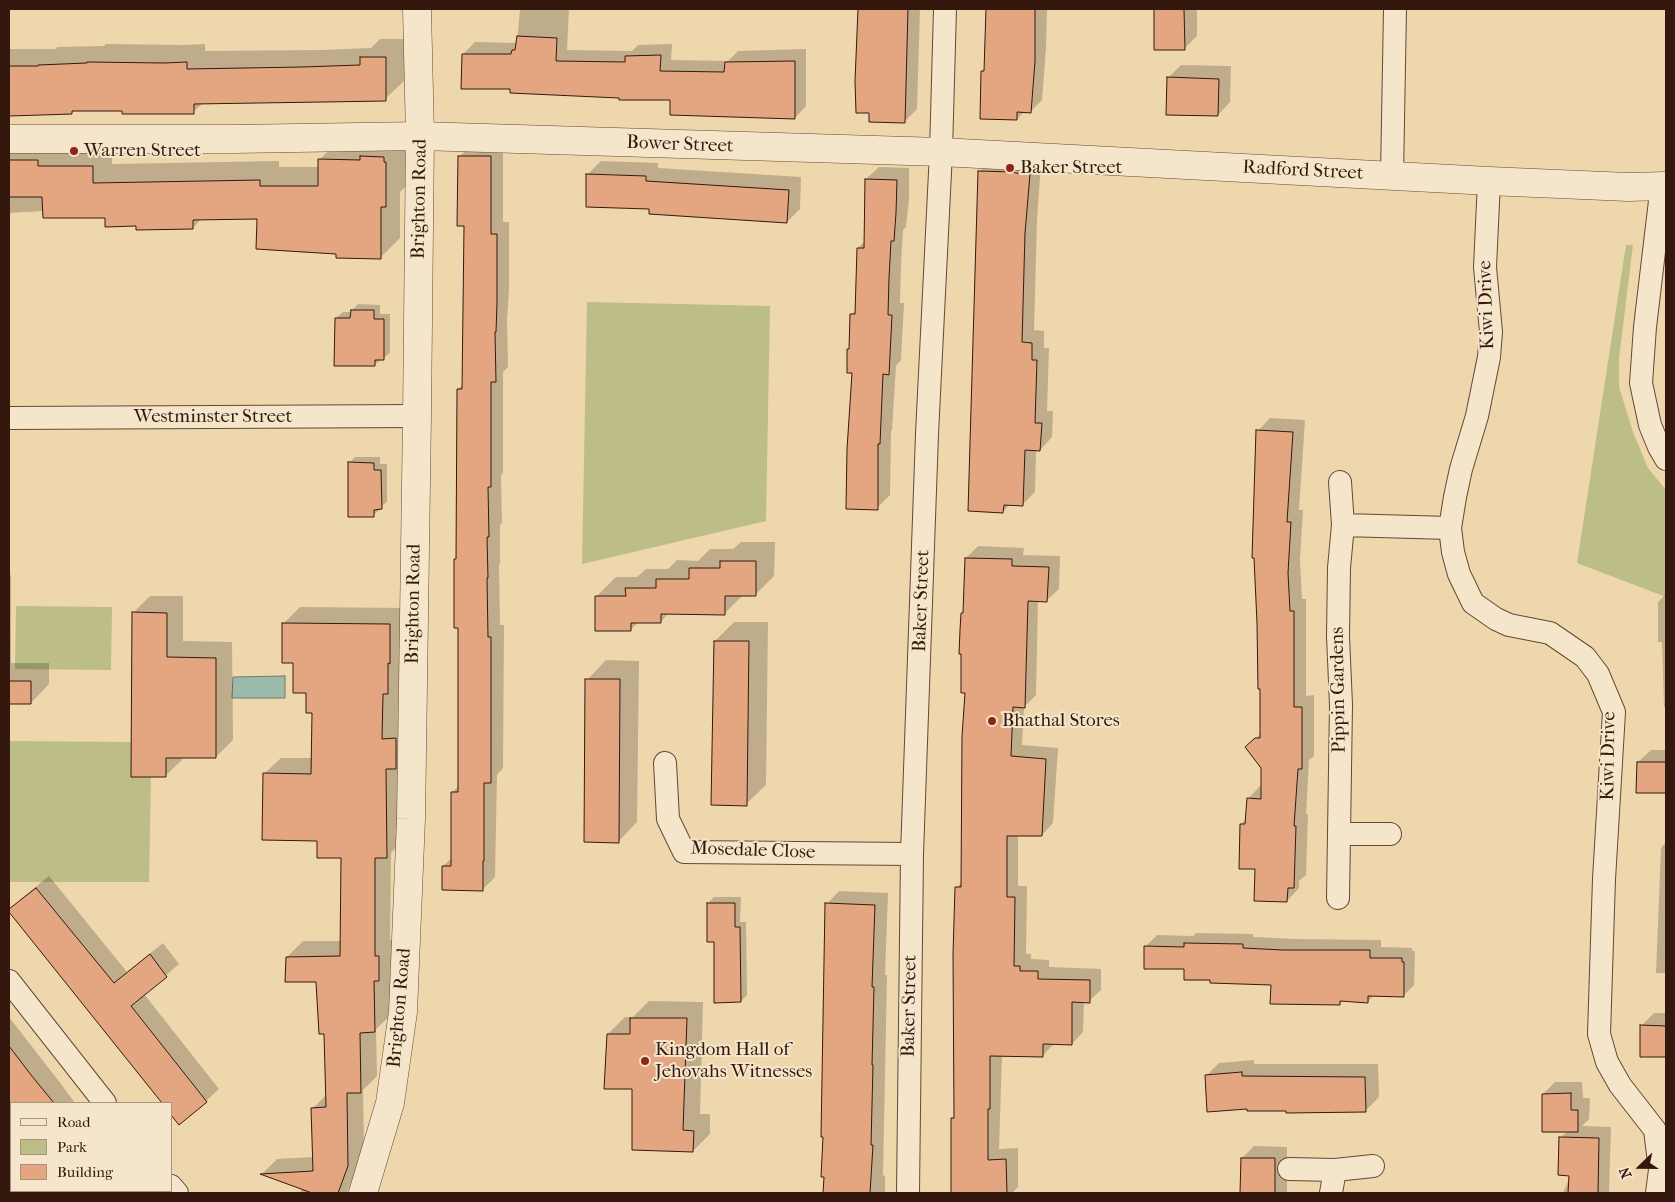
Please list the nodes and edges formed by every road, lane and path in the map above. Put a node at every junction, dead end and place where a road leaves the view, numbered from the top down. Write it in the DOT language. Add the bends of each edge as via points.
graph roads {
  1 [pos="417,9"];
  2 [pos="945,9"];
  3 [pos="1395,9"];
  4 [pos="420,136"];
  5 [pos="9,139"];
  6 [pos="940,152"];
  7 [pos="1392,176"];
  8 [pos="1489,181"];
  9 [pos="1663,187"];
  10 [pos="417,416"];
  11 [pos="9,418"];
  12 [pos="1666,460"];
  13 [pos="1340,482"];
  14 [pos="1344,525"];
  15 [pos="1450,528"];
  16 [pos="665,763"];
  17 [pos="1339,834"];
  18 [pos="1390,834"];
  19 [pos="912,854"];
  20 [pos="1338,898"];
  21 [pos="9,981"];
  22 [pos="105,1102"];
  23 [pos="1374,1166"];
  24 [pos="1289,1170"];
  25 [pos="1335,1170"];
  26 [pos="363,1193"];
  27 [pos="908,1193"];
  28 [pos="1331,1193"];
  29 [pos="1657,1193"];
  1 -- 4 [label="street, Brighton Road"];
  2 -- 6 [label="street, Baker Street"];
  3 -- 7 [label="street"];
  4 -- 5 [label="street"];
  4 -- 6 [label="street, Bower Street"];
  4 -- 10 [label="street, Brighton Road"];
  6 -- 7 [label="street, Radford Street"];
  6 -- 19 [label="street, Baker Street"];
  7 -- 8 [label="street, Radford Street"];
  8 -- 9 [label="street, Radford Street"];
  8 -- 15 [label="street, Kiwi Drive" via="1485,267 1491,332 1489,357"];
  9 -- 12 [label="street" via="1641,383 1650,425"];
  10 -- 11 [label="street, Westminster Street"];
  10 -- 26 [label="street, Brighton Road" via="411,819 403,1012 390,1102"];
  13 -- 14 [label="street, Pippin Gardens"];
  14 -- 15 [label="street"];
  14 -- 17 [label="street, Pippin Gardens" via="1338,636 1341,697"];
  15 -- 29 [label="street, Kiwi Drive" via="1459,574 1473,604 1509,625 1550,633 1585,656 1598,674 1614,712 1599,1034 1607,1062 1620,1085 1654,1130 1660,1170"];
  16 -- 19 [label="street, Mosedale Close" via="668,819 684,852"];
  17 -- 18 [label="street"];
  17 -- 20 [label="street, Pippin Gardens"];
  19 -- 27 [label="street, Baker Street"];
  21 -- 22 [label="street"];
  23 -- 25 [label="street"];
  24 -- 25 [label="street"];
  25 -- 28 [label="street"];
}
